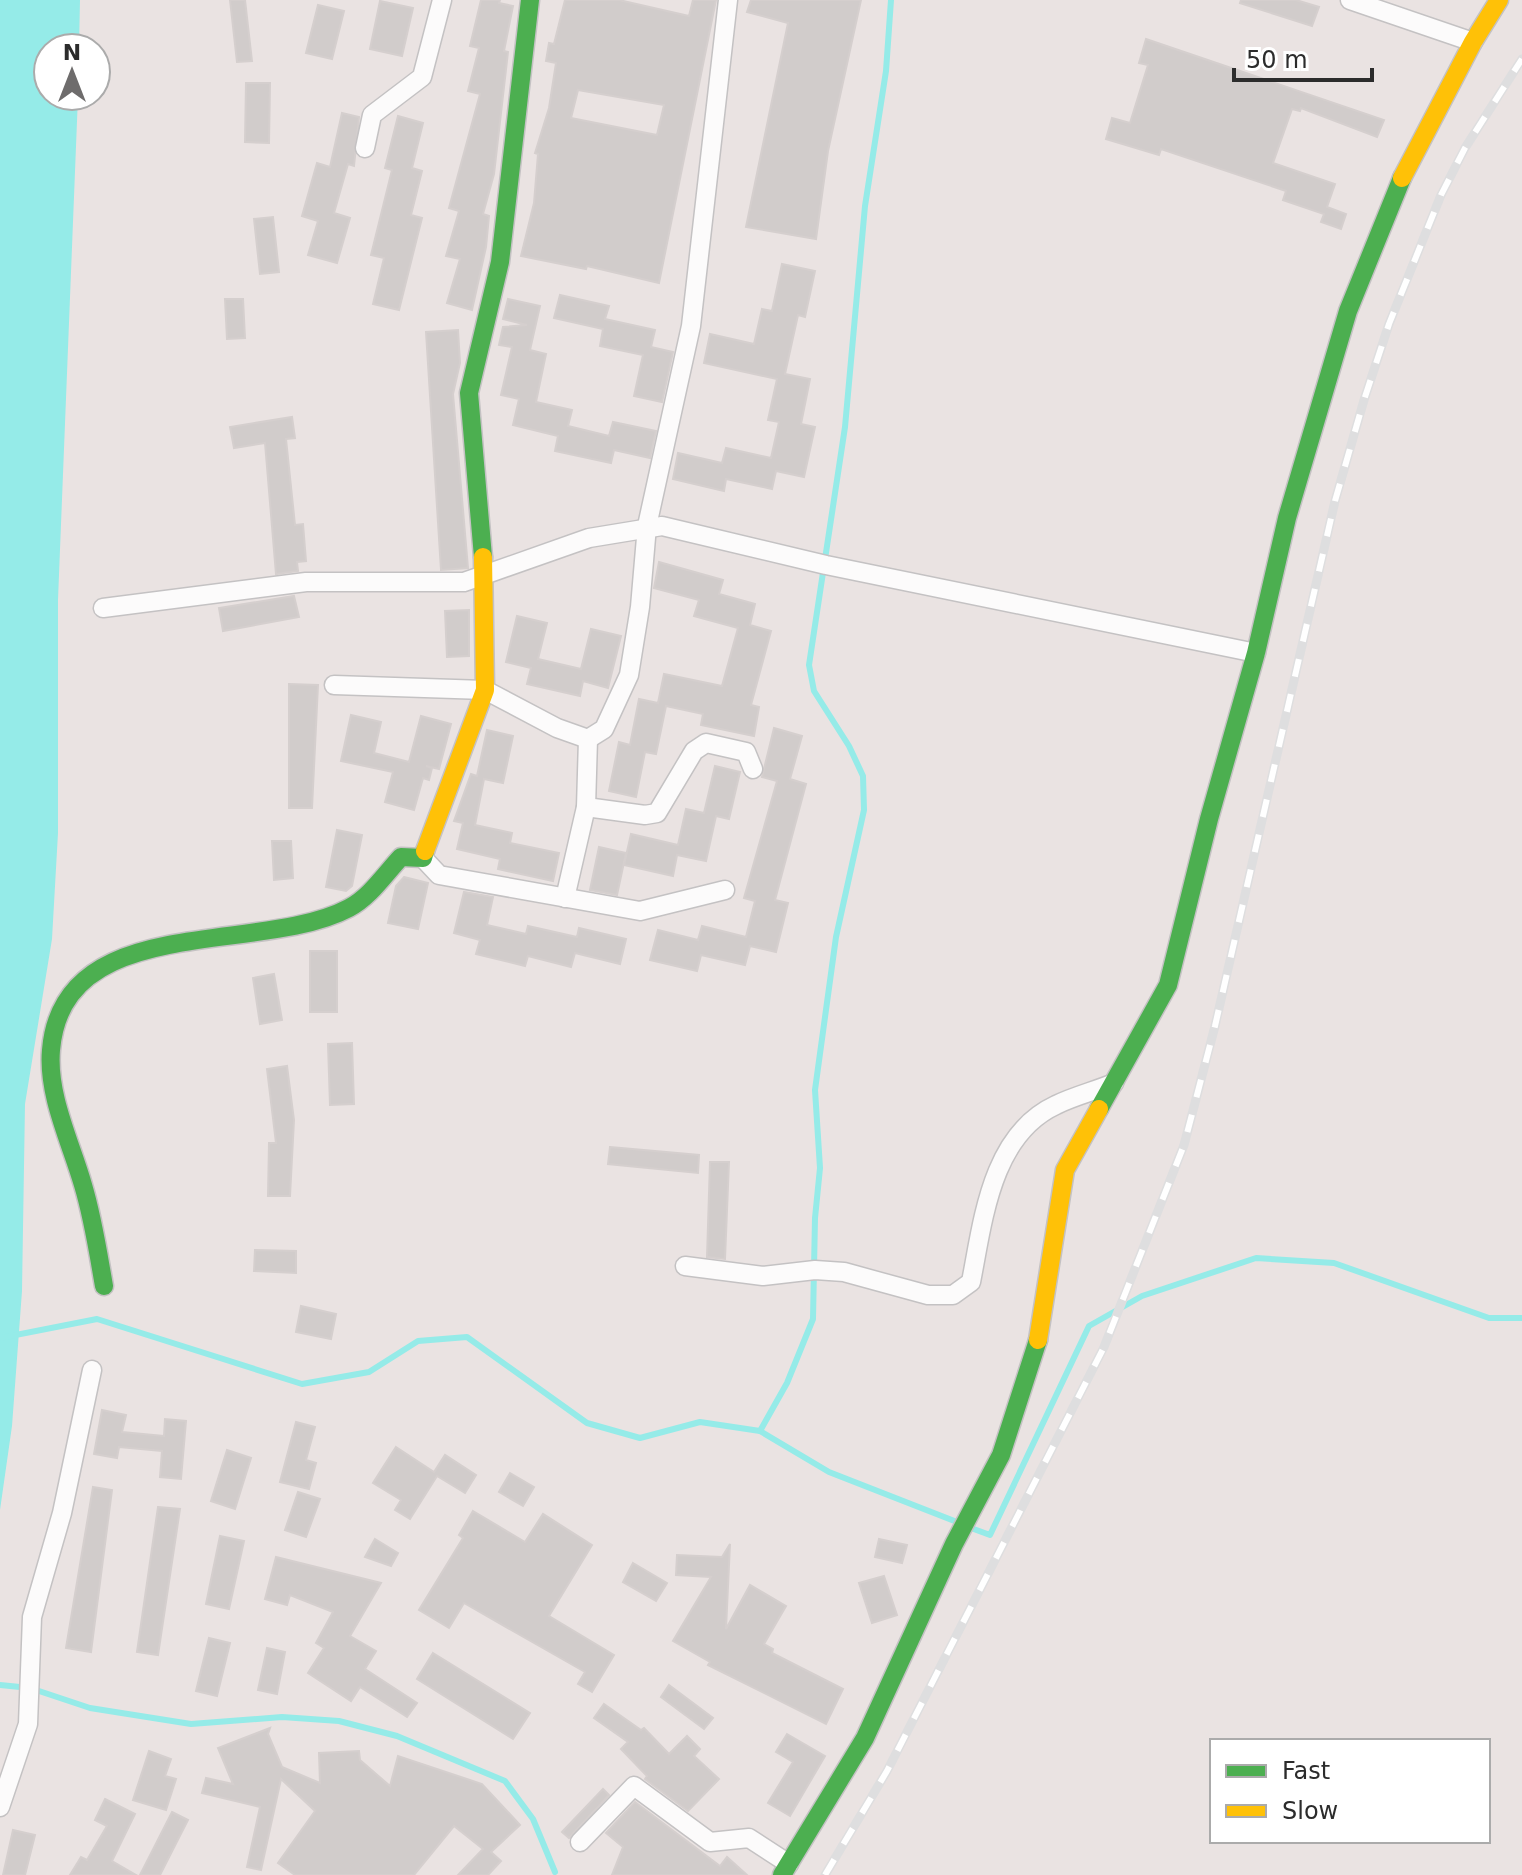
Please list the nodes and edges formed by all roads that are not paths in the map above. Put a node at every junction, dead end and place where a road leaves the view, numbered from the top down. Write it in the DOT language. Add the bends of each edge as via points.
graph roads {
  1 [pos="442,0"];
  2 [pos="530,0"];
  3 [pos="728,0"];
  4 [pos="1350,0"];
  5 [pos="1499,0"];
  6 [pos="1473,42"];
  7 [pos="365,148"];
  8 [pos="647,526"];
  9 [pos="485,576"];
  10 [pos="103,608"];
  11 [pos="1256,653"];
  12 [pos="334,685"];
  13 [pos="485,690"];
  14 [pos="588,739"];
  15 [pos="753,769"];
  16 [pos="586,807"];
  17 [pos="423,858"];
  18 [pos="725,890"];
  19 [pos="565,898"];
  20 [pos="1115,1083"];
  21 [pos="685,1266"];
  22 [pos="104,1286"];
  23 [pos="92,1370"];
  24 [pos="0,1807"];
  25 [pos="580,1842"];
  26 [pos="786,1870"];
  1 -- 7 [label="street" via="422,77 372,115"];
  2 -- 9 [label="main road" via="500,262 469,393"];
  3 -- 8 [label="street" via="691,326"];
  4 -- 6 [label="street"];
  5 -- 6 [label="main road"];
  6 -- 11 [label="main road" via="1392,198 1348,311 1287,518"];
  8 -- 9 [label="street" via="589,538"];
  8 -- 11 [label="street"];
  8 -- 14 [label="street" via="629,675 604,729"];
  9 -- 10 [label="street" via="464,582 306,582"];
  9 -- 13 [label="main road"];
  11 -- 20 [label="main road" via="1168,985"];
  12 -- 13 [label="street"];
  13 -- 14 [label="street"];
  13 -- 17 [label="main road"];
  14 -- 16 [label="street"];
  15 -- 16 [label="street" via="746,752 706,743 694,751 657,813"];
  16 -- 19 [label="street"];
  17 -- 19 [label="street" via="439,875"];
  17 -- 22 [label="main road" via="401,857 350,908 304,924 144,949 90,974 70,991 56,1016 52,1082 83,1184"];
  18 -- 19 [label="street" via="640,911"];
  20 -- 21 [label="street" via="1054,1105 1027,1127 1004,1159 986,1199 971,1282 953,1295 928,1295 844,1272 763,1276"];
  20 -- 26 [label="main road" via="1065,1170 1037,1343 1001,1455 865,1738"];
  23 -- 24 [label="street" via="62,1513 32,1617 28,1724"];
  25 -- 26 [label="street" via="634,1786 710,1842 749,1838"];
}
